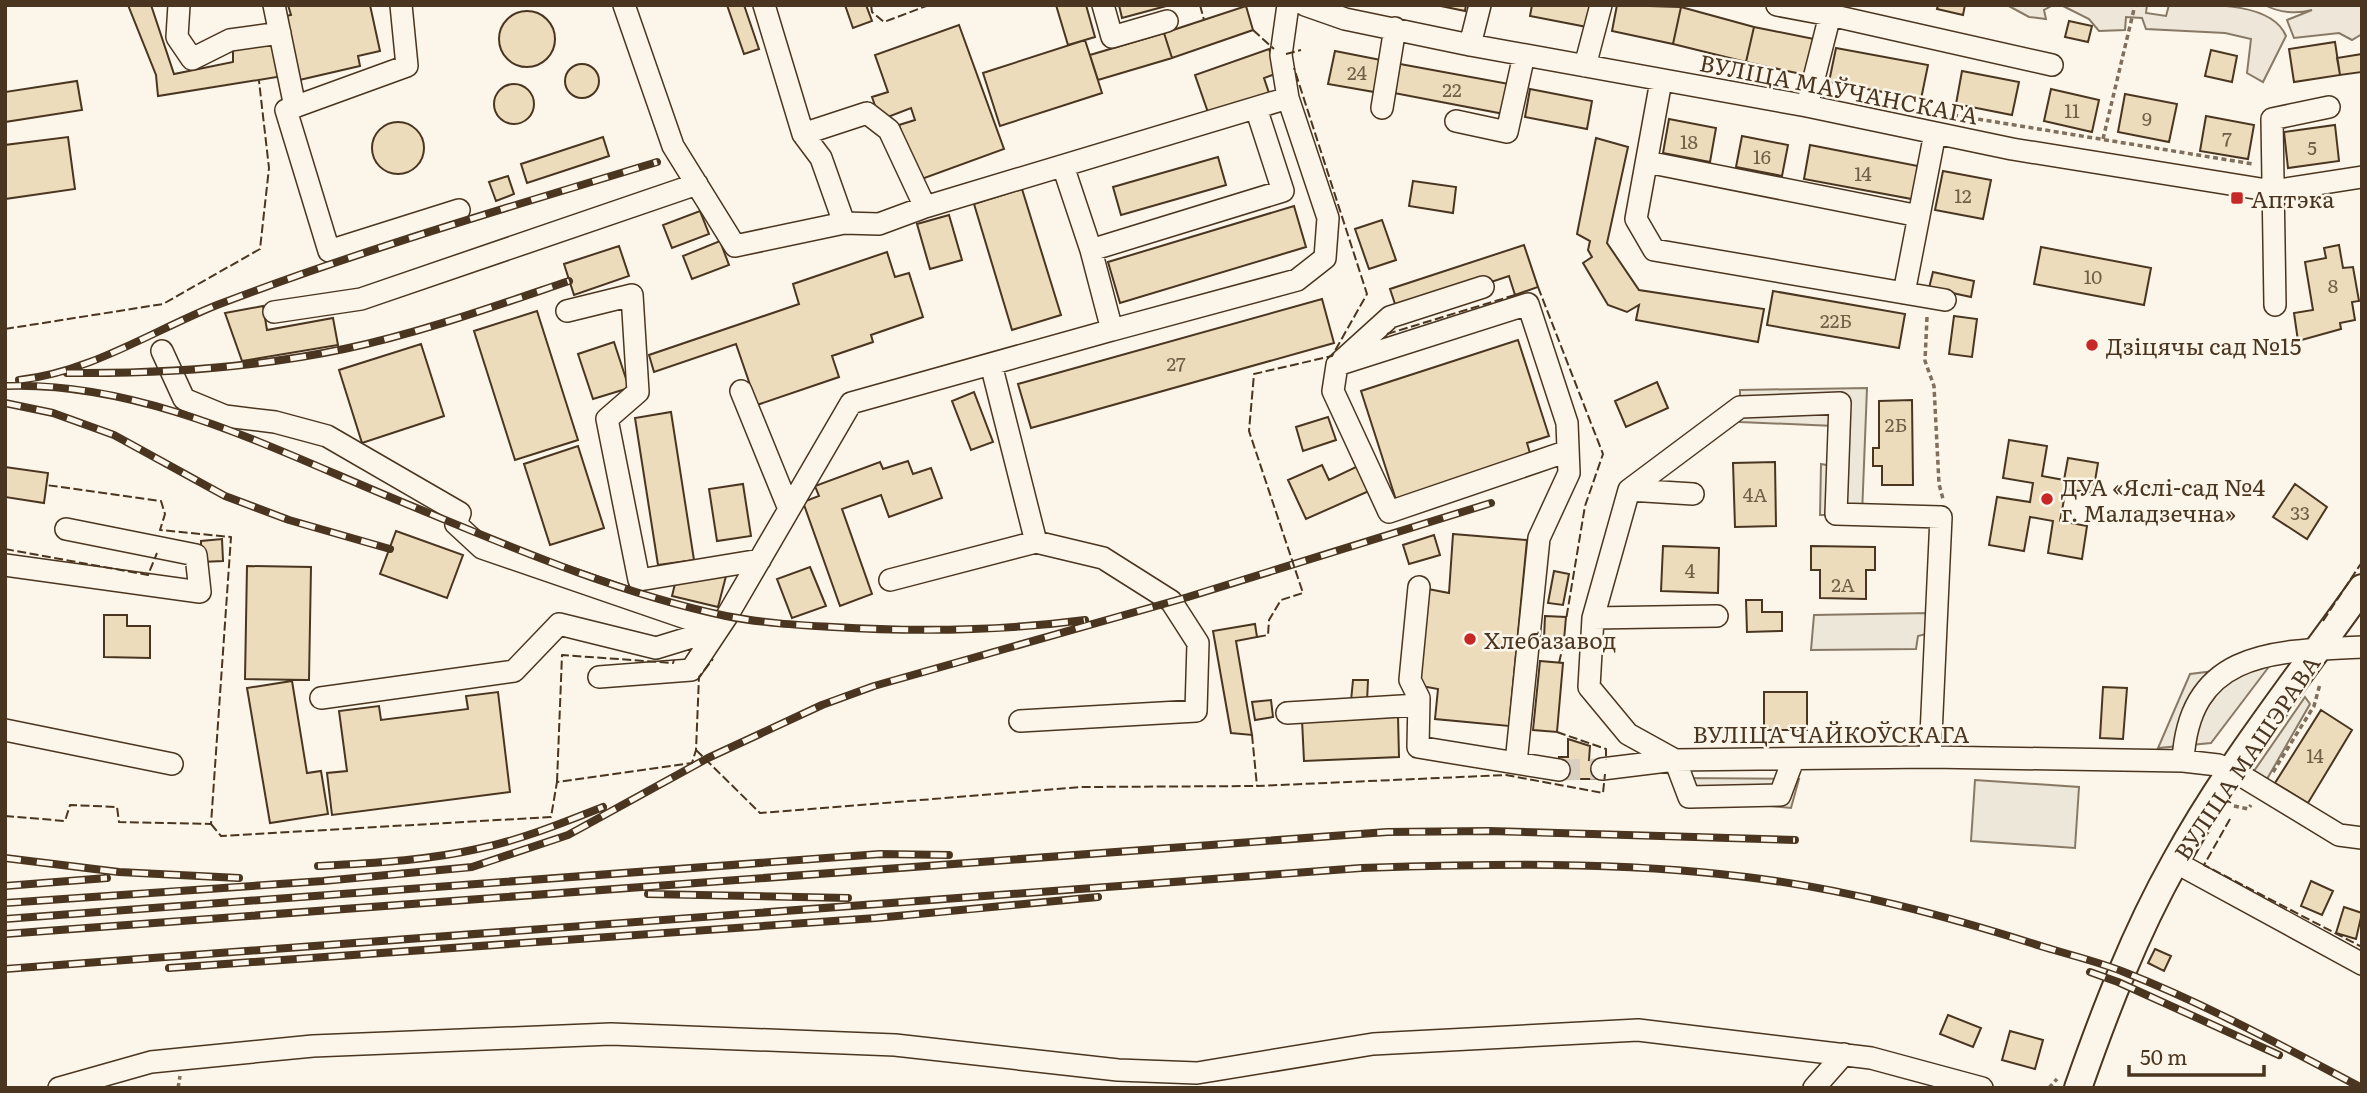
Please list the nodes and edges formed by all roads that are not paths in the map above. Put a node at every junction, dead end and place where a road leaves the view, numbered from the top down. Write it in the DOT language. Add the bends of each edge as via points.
graph roads {
  1 [pos="179,5"];
  2 [pos="274,5"];
  3 [pos="401,5"];
  4 [pos="624,5"];
  5 [pos="764,5"];
  6 [pos="1103,5"];
  7 [pos="1480,5"];
  8 [pos="1601,5"];
  9 [pos="1777,5"];
  10 [pos="1301,6"];
  11 [pos="1830,15"];
  12 [pos="1167,21"];
  13 [pos="1395,28"];
  14 [pos="280,33"];
  15 [pos="1470,45"];
  16 [pos="1524,55"];
  17 [pos="2052,65"];
  18 [pos="1585,66"];
  19 [pos="1661,81"];
  20 [pos="1288,98"];
  21 [pos="1807,106"];
  22 [pos="295,107"];
  23 [pos="2329,107"];
  24 [pos="1256,108"];
  25 [pos="1382,108"];
  26 [pos="1456,121"];
  27 [pos="1935,133"];
  28 [pos="803,134"];
  29 [pos="1647,162"];
  30 [pos="1063,166"];
  31 [pos="2362,177"];
  32 [pos="697,184"];
  33 [pos="2273,191"];
  34 [pos="925,207"];
  35 [pos="459,211"];
  36 [pos="1919,216"];
  37 [pos="844,223"];
  38 [pos="1091,250"];
  39 [pos="1483,287"];
  40 [pos="1903,293"];
  41 [pos="1937,298"];
  42 [pos="2275,305"];
  43 [pos="567,311"];
  44 [pos="274,312"];
  45 [pos="1112,330"];
  46 [pos="162,351"];
  47 [pos="991,364"];
  48 [pos="1338,365"];
  49 [pos="741,391"];
  50 [pos="1568,451"];
  51 [pos="1629,490"];
  52 [pos="1693,494"];
  53 [pos="789,509"];
  54 [pos="65,529"];
  55 [pos="1036,542"];
  56 [pos="760,560"];
  57 [pos="5,565"];
  58 [pos="890,580"];
  59 [pos="1419,587"];
  60 [pos="2362,589"];
  61 [pos="1717,617"];
  62 [pos="1593,618"];
  63 [pos="719,629"];
  64 [pos="2362,647"];
  65 [pos="2319,649"];
  66 [pos="599,677"];
  67 [pos="321,698"];
  68 [pos="1419,705"];
  69 [pos="1287,713"];
  70 [pos="1020,721"];
  71 [pos="5,730"];
  72 [pos="1930,757"];
  73 [pos="1675,760"];
  74 [pos="1793,760"];
  75 [pos="2183,761"];
  76 [pos="1516,763"];
  77 [pos="172,764"];
  78 [pos="1602,769"];
  79 [pos="1559,770"];
  80 [pos="2232,770"];
  81 [pos="2362,838"];
  82 [pos="2175,862"];
  83 [pos="2362,964"];
  84 [pos="1844,1054"];
  85 [pos="1228,1079"];
  86 [pos="59,1088"];
  87 [pos="1814,1088"];
  88 [pos="1982,1088"];
  89 [pos="2078,1088"];
  1 -- 14 [label="street" via="177,37 192,60 230,40"];
  2 -- 14 [label="street"];
  3 -- 22 [label="street" via="407,66"];
  4 -- 32 [label="street" via="673,146"];
  5 -- 28 [label="street"];
  6 -- 12 [label="street" via="1112,37"];
  7 -- 15 [label="street"];
  8 -- 18 [label="street"];
  9 -- 11 [label="street"];
  10 -- 13 [label="street, ВУЛІЦА МАЎЧАНСКАГА"];
  10 -- 20 [label="street" via="1281,55"];
  11 -- 17 [label="street"];
  11 -- 21 [label="street"];
  13 -- 15 [label="street, ВУЛІЦА МАЎЧАНСКАГА"];
  13 -- 25 [label="street"];
  14 -- 22 [label="street"];
  15 -- 16 [label="street, ВУЛІЦА МАЎЧАНСКАГА"];
  16 -- 18 [label="street, ВУЛІЦА МАЎЧАНСКАГА"];
  16 -- 26 [label="street" via="1507,132"];
  18 -- 19 [label="street, ВУЛІЦА МАЎЧАНСКАГА"];
  19 -- 21 [label="street, ВУЛІЦА МАЎЧАНСКАГА"];
  19 -- 29 [label="street"];
  20 -- 24 [label="street"];
  20 -- 45 [label="street" via="1328,218 1325,258 1297,280"];
  21 -- 27 [label="street, ВУЛІЦА МАЎЧАНСКАГА"];
  22 -- 35 [label="street" via="286,110 328,251"];
  23 -- 33 [label="street" via="2272,119"];
  24 -- 30 [label="street"];
  24 -- 38 [label="street" via="1283,191"];
  27 -- 33 [label="street, ВУЛІЦА МАЎЧАНСКАГА"];
  27 -- 36 [label="street"];
  28 -- 34 [label="street" via="867,113 889,130"];
  28 -- 37 [label="street" via="821,158"];
  29 -- 36 [label="street"];
  29 -- 40 [label="street" via="1636,219 1654,250"];
  30 -- 34 [label="street"];
  30 -- 38 [label="street"];
  31 -- 33 [label="street, ВУЛІЦА МАЎЧАНСКАГА"];
  32 -- 37 [label="street" via="735,246"];
  32 -- 44 [label="street" via="361,299"];
  33 -- 42 [label="street"];
  34 -- 37 [label="street" via="879,223"];
  36 -- 40 [label="street"];
  38 -- 45 [label="street"];
  39 -- 48 [label="street" via="1390,317"];
  40 -- 41 [label="street"];
  43 -- 56 [label="street" via="632,295 638,392 607,419 639,580"];
  45 -- 47 [label="street"];
  46 -- 63 [label="street" via="184,399 225,416 275,422 327,436 460,513 456,524 482,548"];
  47 -- 53 [label="street" via="851,403"];
  47 -- 55 [label="street"];
  48 -- 50 [label="street" via="1333,391 1389,513"];
  48 -- 50 [label="street" via="1528,304 1567,423"];
  49 -- 53 [label="street"];
  50 -- 76 [label="street" via="1569,473 1539,538"];
  51 -- 52 [label="street"];
  51 -- 62 [label="street, ВУЛІЦА ЧАЙКОЎСКАГА"];
  51 -- 72 [label="street" via="1740,407 1840,403 1836,514 1941,517"];
  53 -- 56 [label="street"];
  54 -- 57 [label="street" via="196,555 200,592"];
  55 -- 58 [label="street"];
  55 -- 70 [label="street" via="1103,558 1171,601 1198,643 1196,711"];
  56 -- 63 [label="street"];
  59 -- 68 [label="street" via="1410,680"];
  60 -- 65 [label="main road, ВУЛІЦА МАШЭРАВА"];
  61 -- 62 [label="street"];
  62 -- 73 [label="street, ВУЛІЦА ЧАЙКОЎСКАГА" via="1589,687 1628,734"];
  63 -- 66 [label="street" via="691,670"];
  63 -- 67 [label="street" via="656,648 559,625 514,671"];
  64 -- 65 [label="street"];
  65 -- 75 [label="street" via="2235,664 2204,690 2184,731"];
  65 -- 80 [label="main road, ВУЛІЦА МАШЭРАВА"];
  68 -- 69 [label="street"];
  68 -- 76 [label="street" via="1418,747"];
  71 -- 77 [label="street"];
  72 -- 74 [label="street, ВУЛІЦА ЧАЙКОЎСКАГА"];
  72 -- 75 [label="street, ВУЛІЦА ЧАЙКОЎСКАГА"];
  73 -- 74 [label="street, ВУЛІЦА ЧАЙКОЎСКАГА"];
  73 -- 74 [label="street" via="1689,797 1780,795"];
  73 -- 78 [label="street"];
  75 -- 80 [label="street, ВУЛІЦА ЧАЙКОЎСКАГА"];
  76 -- 79 [label="street"];
  80 -- 81 [label="street, ВУЛІЦА ЧАЙКОЎСКАГА" via="2339,835"];
  80 -- 82 [label="main road, ВУЛІЦА МАШЭРАВА"];
  82 -- 83 [label="street"];
  82 -- 89 [label="main road, ВУЛІЦА МАШЭРАВА" via="2133,947"];
  84 -- 85 [label="street" via="1638,1030 1373,1044 1307,1052"];
  84 -- 87 [label="street"];
  84 -- 88 [label="street"];
  85 -- 86 [label="street" via="895,1045 611,1034 313,1046 151,1062"];
}
